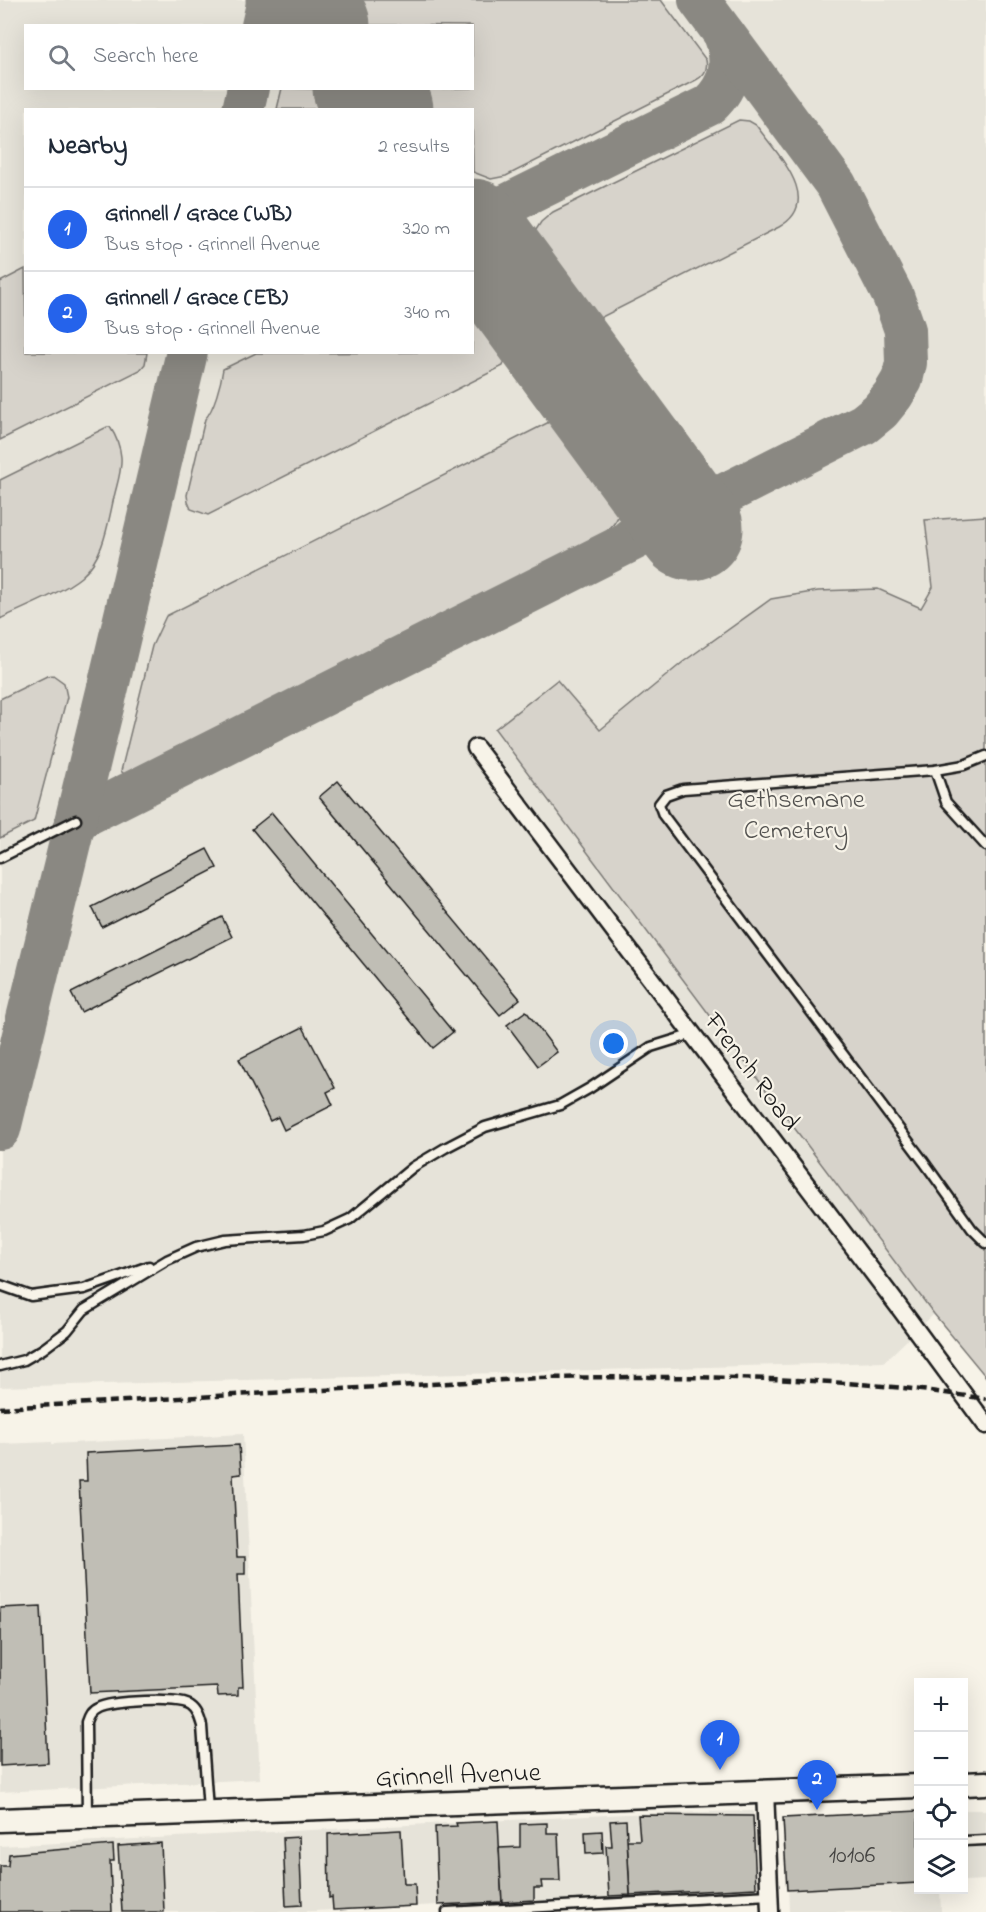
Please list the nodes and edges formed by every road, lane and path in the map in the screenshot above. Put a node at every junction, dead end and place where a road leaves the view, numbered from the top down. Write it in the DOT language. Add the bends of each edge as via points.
graph roads {
  1 [pos="477,748"];
  2 [pos="986,756"];
  3 [pos="935,770"];
  4 [pos="76,820"];
  5 [pos="986,846"];
  6 [pos="0,858"];
  7 [pos="693,1034"];
  8 [pos="986,1244"];
  9 [pos="167,1260"];
  10 [pos="0,1285"];
  11 [pos="0,1366"];
  12 [pos="986,1425"];
  13 [pos="986,1783"];
  14 [pos="968,1784"];
  15 [pos="914,1786"];
  16 [pos="765,1790"];
  17 [pos="208,1812"];
  18 [pos="87,1817"];
  19 [pos="0,1821"];
  20 [pos="986,1840"];
  21 [pos="968,1841"];
  22 [pos="770,1904"];
  23 [pos="447,1912"];
  1 -- 7 [label="street, French Road"];
  2 -- 3 [label="lane"];
  3 -- 5 [label="lane" via="946,802"];
  3 -- 8 [label="lane" via="683,789 666,795 659,804 663,815"];
  4 -- 6 [label="lane"];
  7 -- 9 [label="lane" via="651,1047 560,1105 486,1127 445,1148 412,1167 350,1219 324,1232 225,1240"];
  7 -- 12 [label="street, French Road"];
  9 -- 10 [label="lane" via="84,1288 53,1293 31,1296"];
  9 -- 11 [label="lane" via="84,1310 67,1331 43,1349 24,1360"];
  13 -- 14 [label="street"];
  15 -- 16 [label="street, Grinnell Avenue"];
  16 -- 17 [label="street, Grinnell Avenue"];
  16 -- 22 [label="street"];
  17 -- 18 [label="street, Grinnell Avenue"];
  17 -- 18 [label="lane" via="198,1714 190,1705 176,1701 112,1703 97,1707 86,1722"];
  18 -- 19 [label="street, Grinnell Avenue"];
  20 -- 21 [label="lane"];
  22 -- 23 [label="lane"];
}
